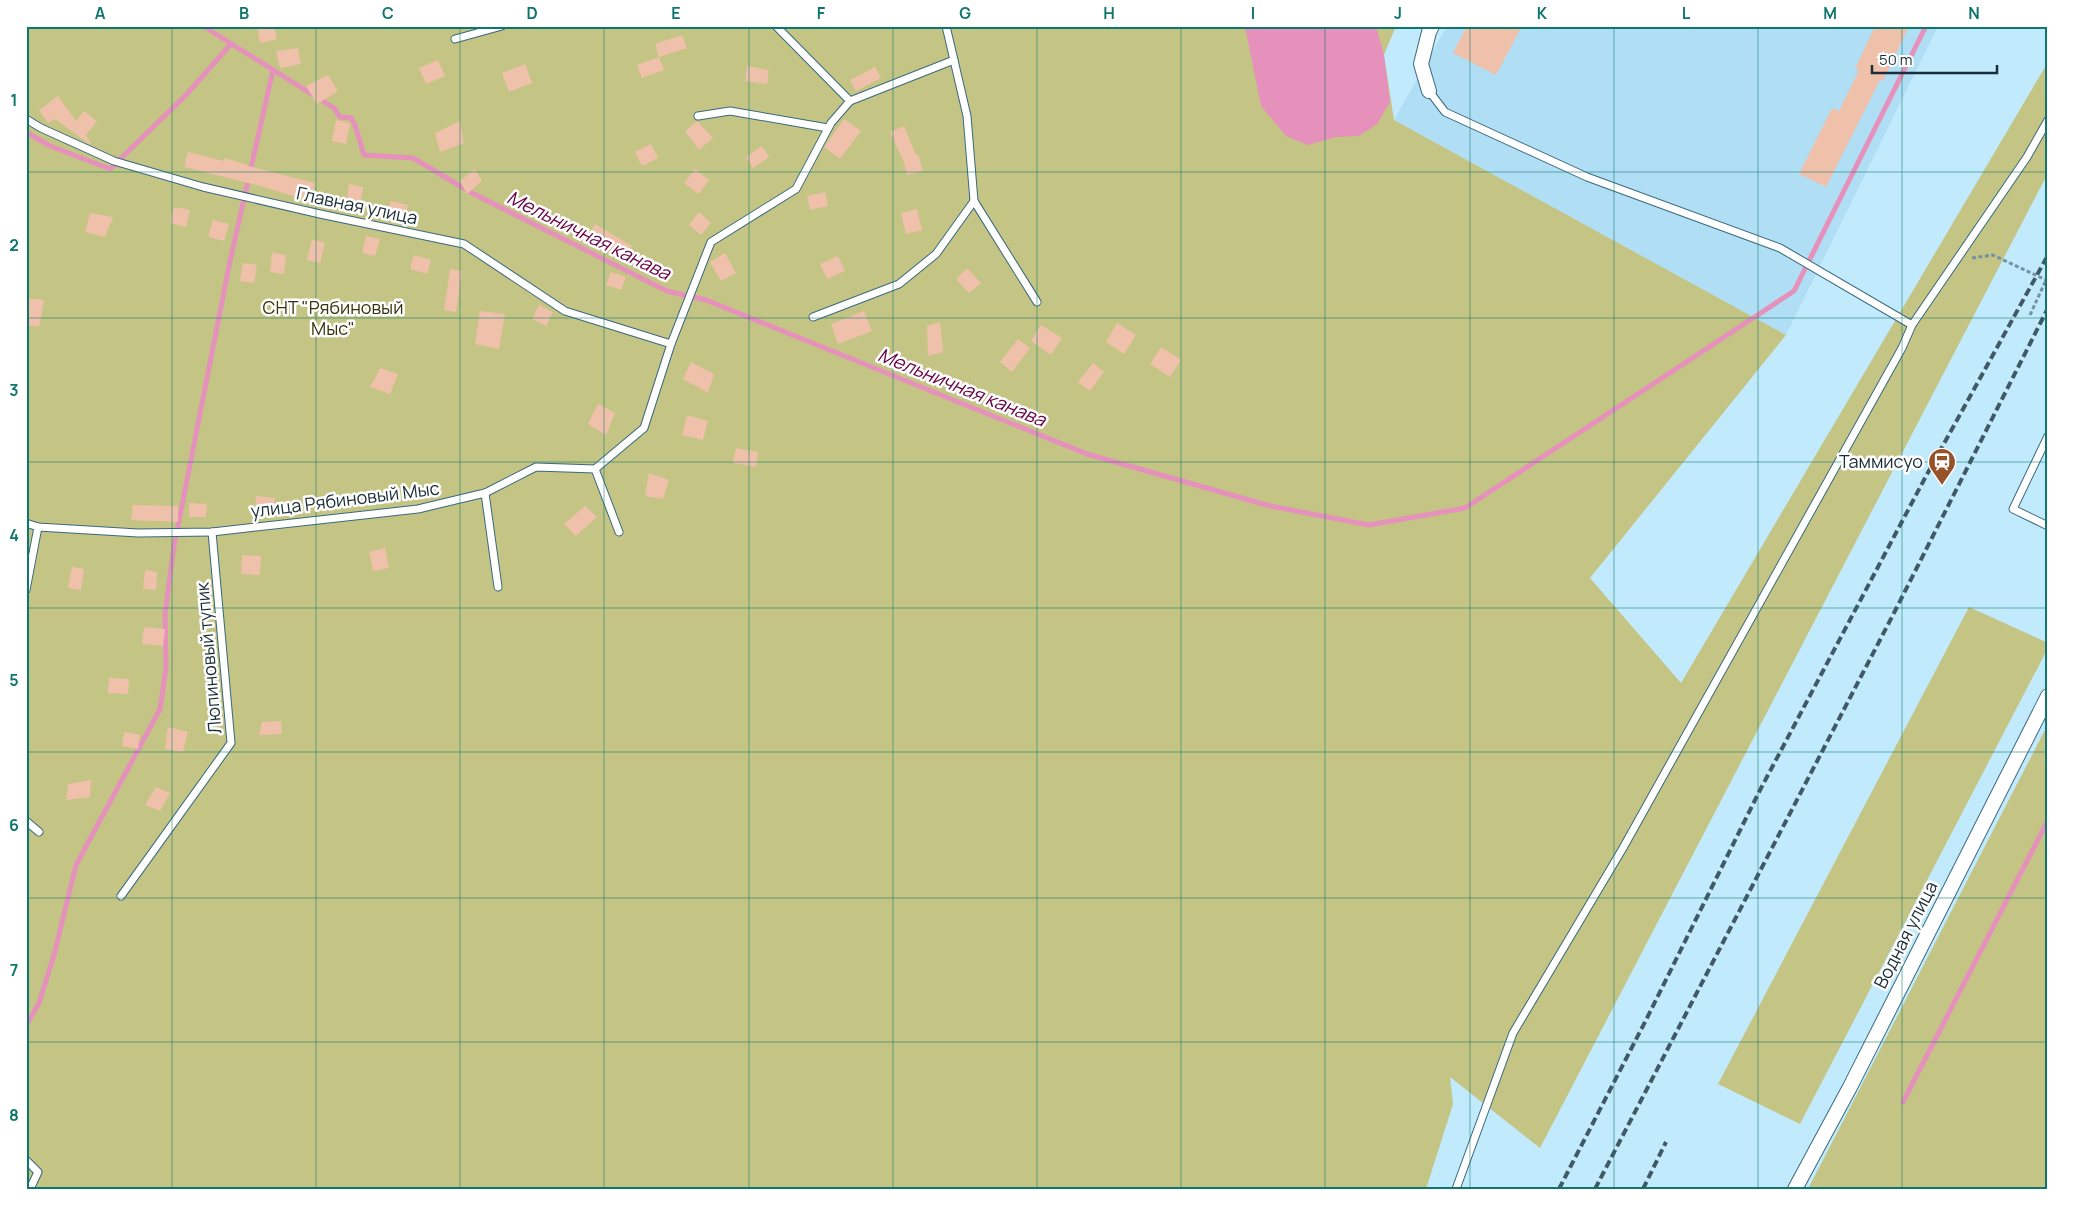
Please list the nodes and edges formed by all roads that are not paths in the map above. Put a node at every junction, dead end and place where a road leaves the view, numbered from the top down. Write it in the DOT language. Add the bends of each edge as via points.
graph roads {
  1 [pos="502,26"];
  2 [pos="776,26"];
  3 [pos="946,26"];
  4 [pos="1432,26"];
  5 [pos="455,39"];
  6 [pos="954,60"];
  7 [pos="1429,91"];
  8 [pos="850,101"];
  9 [pos="698,116"];
  10 [pos="26,119"];
  11 [pos="2048,120"];
  12 [pos="828,128"];
  13 [pos="974,201"];
  14 [pos="1037,302"];
  15 [pos="813,317"];
  16 [pos="1912,325"];
  17 [pos="672,344"];
  18 [pos="2048,436"];
  19 [pos="595,468"];
  20 [pos="485,493"];
  21 [pos="26,523"];
  22 [pos="2048,526"];
  23 [pos="38,527"];
  24 [pos="212,532"];
  25 [pos="619,532"];
  26 [pos="498,588"];
  27 [pos="26,590"];
  28 [pos="2048,696"];
  29 [pos="26,821"];
  30 [pos="39,832"];
  31 [pos="121,896"];
  32 [pos="26,1160"];
  33 [pos="30,1189"];
  34 [pos="1456,1189"];
  35 [pos="1795,1189"];
  1 -- 5 [label="lane"];
  2 -- 8 [label="lane"];
  3 -- 6 [label="lane"];
  4 -- 7 [label="street" via="1421,64"];
  6 -- 8 [label="lane"];
  6 -- 13 [label="lane" via="967,116"];
  7 -- 16 [label="lane" via="1445,112 1587,177 1780,248"];
  8 -- 12 [label="lane"];
  9 -- 12 [label="lane" via="730,111"];
  10 -- 17 [label="lane, Главная улица" via="114,161 203,187 464,244 565,311"];
  11 -- 16 [label="lane"];
  12 -- 17 [label="lane" via="796,189 711,242"];
  13 -- 14 [label="lane"];
  13 -- 15 [label="lane" via="936,254 899,284"];
  16 -- 34 [label="lane" via="1628,839 1513,1034"];
  17 -- 19 [label="lane" via="644,428"];
  18 -- 22 [label="lane" via="2013,509"];
  19 -- 20 [label="lane, улица Рябиновый Мыс" via="536,467"];
  19 -- 25 [label="lane"];
  20 -- 24 [label="lane, улица Рябиновый Мыс" via="418,510"];
  20 -- 26 [label="lane"];
  21 -- 23 [label="lane, улица Рябиновый Мыс"];
  23 -- 24 [label="lane, улица Рябиновый Мыс" via="138,533"];
  23 -- 27 [label="lane"];
  24 -- 31 [label="lane, Люпиновый тупик" via="232,743"];
  28 -- 35 [label="street, Водная улица"];
  29 -- 30 [label="lane"];
  32 -- 33 [label="lane" via="38,1172"];
}
